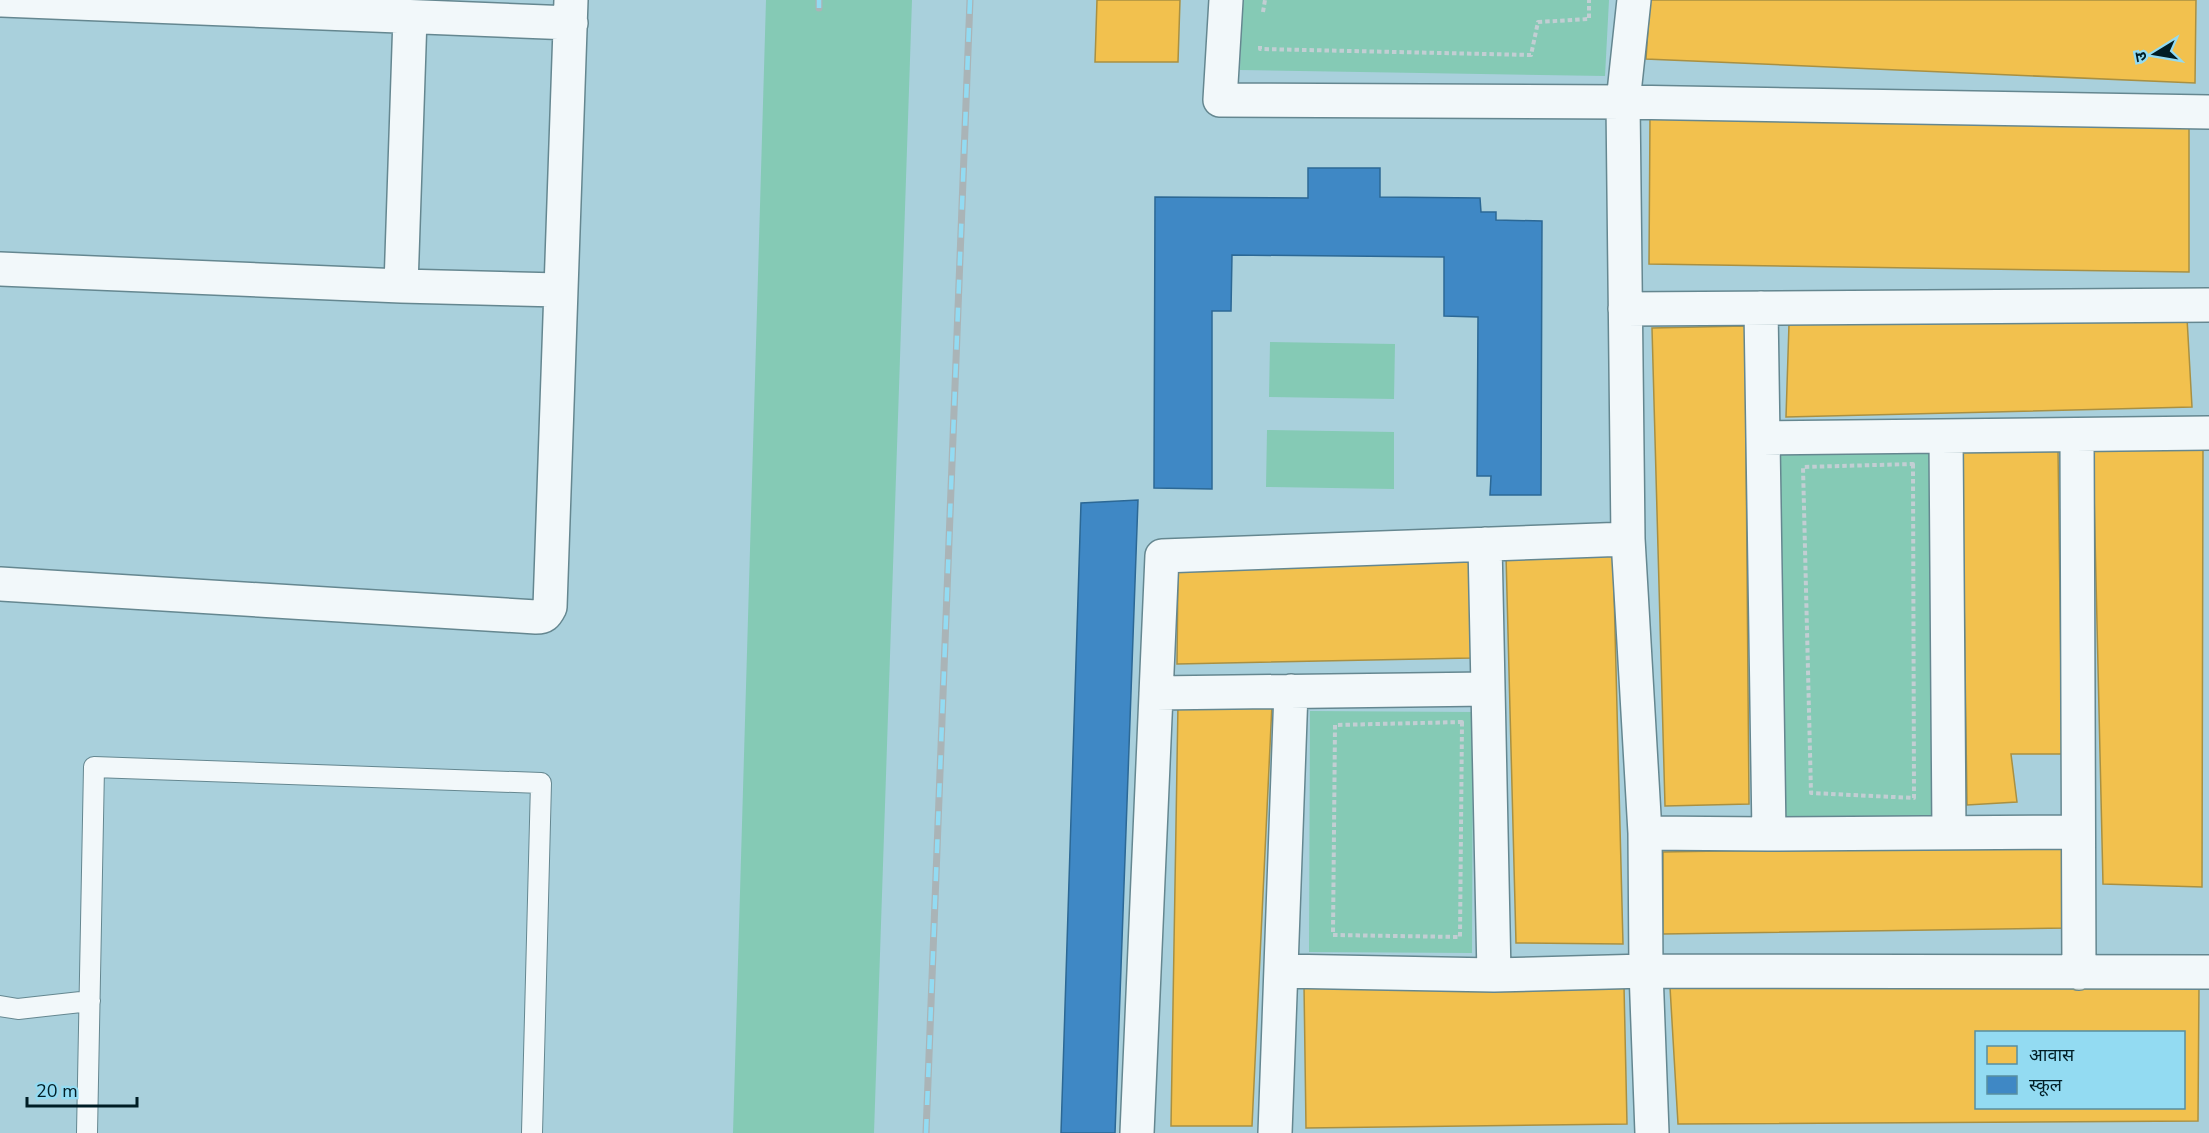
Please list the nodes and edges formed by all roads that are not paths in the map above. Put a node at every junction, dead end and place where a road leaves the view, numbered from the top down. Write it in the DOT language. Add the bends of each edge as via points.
graph roads {
  1 [pos="2,0"];
  2 [pos="1226,0"];
  3 [pos="1634,0"];
  4 [pos="571,12"];
  5 [pos="410,17"];
  6 [pos="1623,102"];
  7 [pos="2209,112"];
  8 [pos="0,269"];
  9 [pos="401,286"];
  10 [pos="560,290"];
  11 [pos="2209,305"];
  12 [pos="1761,308"];
  13 [pos="1625,309"];
  14 [pos="2209,433"];
  15 [pos="2077,435"];
  16 [pos="1946,436"];
  17 [pos="1763,438"];
  18 [pos="1628,539"];
  19 [pos="1485,544"];
  20 [pos="0,584"];
  21 [pos="1488,689"];
  22 [pos="1291,691"];
  23 [pos="1156,693"];
  24 [pos="2079,832"];
  25 [pos="1645,833"];
  26 [pos="1949,833"];
  27 [pos="1769,834"];
  28 [pos="1281,971"];
  29 [pos="1646,971"];
  30 [pos="2209,972"];
  31 [pos="2079,973"];
  32 [pos="1494,975"];
  33 [pos="90,1001"];
  34 [pos="0,1006"];
  35 [pos="87,1133"];
  36 [pos="532,1133"];
  37 [pos="1137,1133"];
  38 [pos="1275,1133"];
  39 [pos="1652,1133"];
  1 -- 5 [label="street"];
  2 -- 6 [label="street" via="1220,100"];
  3 -- 6 [label="street"];
  4 -- 5 [label="street"];
  4 -- 10 [label="street"];
  5 -- 9 [label="street"];
  6 -- 7 [label="street"];
  6 -- 13 [label="street"];
  8 -- 9 [label="street"];
  9 -- 10 [label="street"];
  10 -- 20 [label="street" via="550,607 542,617"];
  11 -- 12 [label="street"];
  12 -- 13 [label="street"];
  12 -- 17 [label="street"];
  13 -- 18 [label="street"];
  14 -- 15 [label="street"];
  15 -- 16 [label="street"];
  15 -- 24 [label="street"];
  16 -- 17 [label="street"];
  16 -- 26 [label="street"];
  17 -- 27 [label="street"];
  18 -- 19 [label="street"];
  18 -- 25 [label="street"];
  19 -- 21 [label="street"];
  19 -- 23 [label="street" via="1162,556"];
  21 -- 22 [label="street"];
  21 -- 32 [label="street"];
  22 -- 23 [label="street"];
  22 -- 28 [label="street"];
  23 -- 37 [label="street"];
  24 -- 26 [label="street"];
  24 -- 31 [label="street"];
  25 -- 27 [label="street"];
  25 -- 29 [label="street"];
  26 -- 27 [label="street"];
  28 -- 32 [label="street"];
  28 -- 38 [label="street"];
  29 -- 31 [label="street"];
  29 -- 32 [label="street"];
  29 -- 39 [label="street"];
  30 -- 31 [label="street"];
  33 -- 34 [label="lane" via="18,1009"];
  33 -- 35 [label="lane"];
  33 -- 36 [label="lane" via="94,767 541,783"];
}
